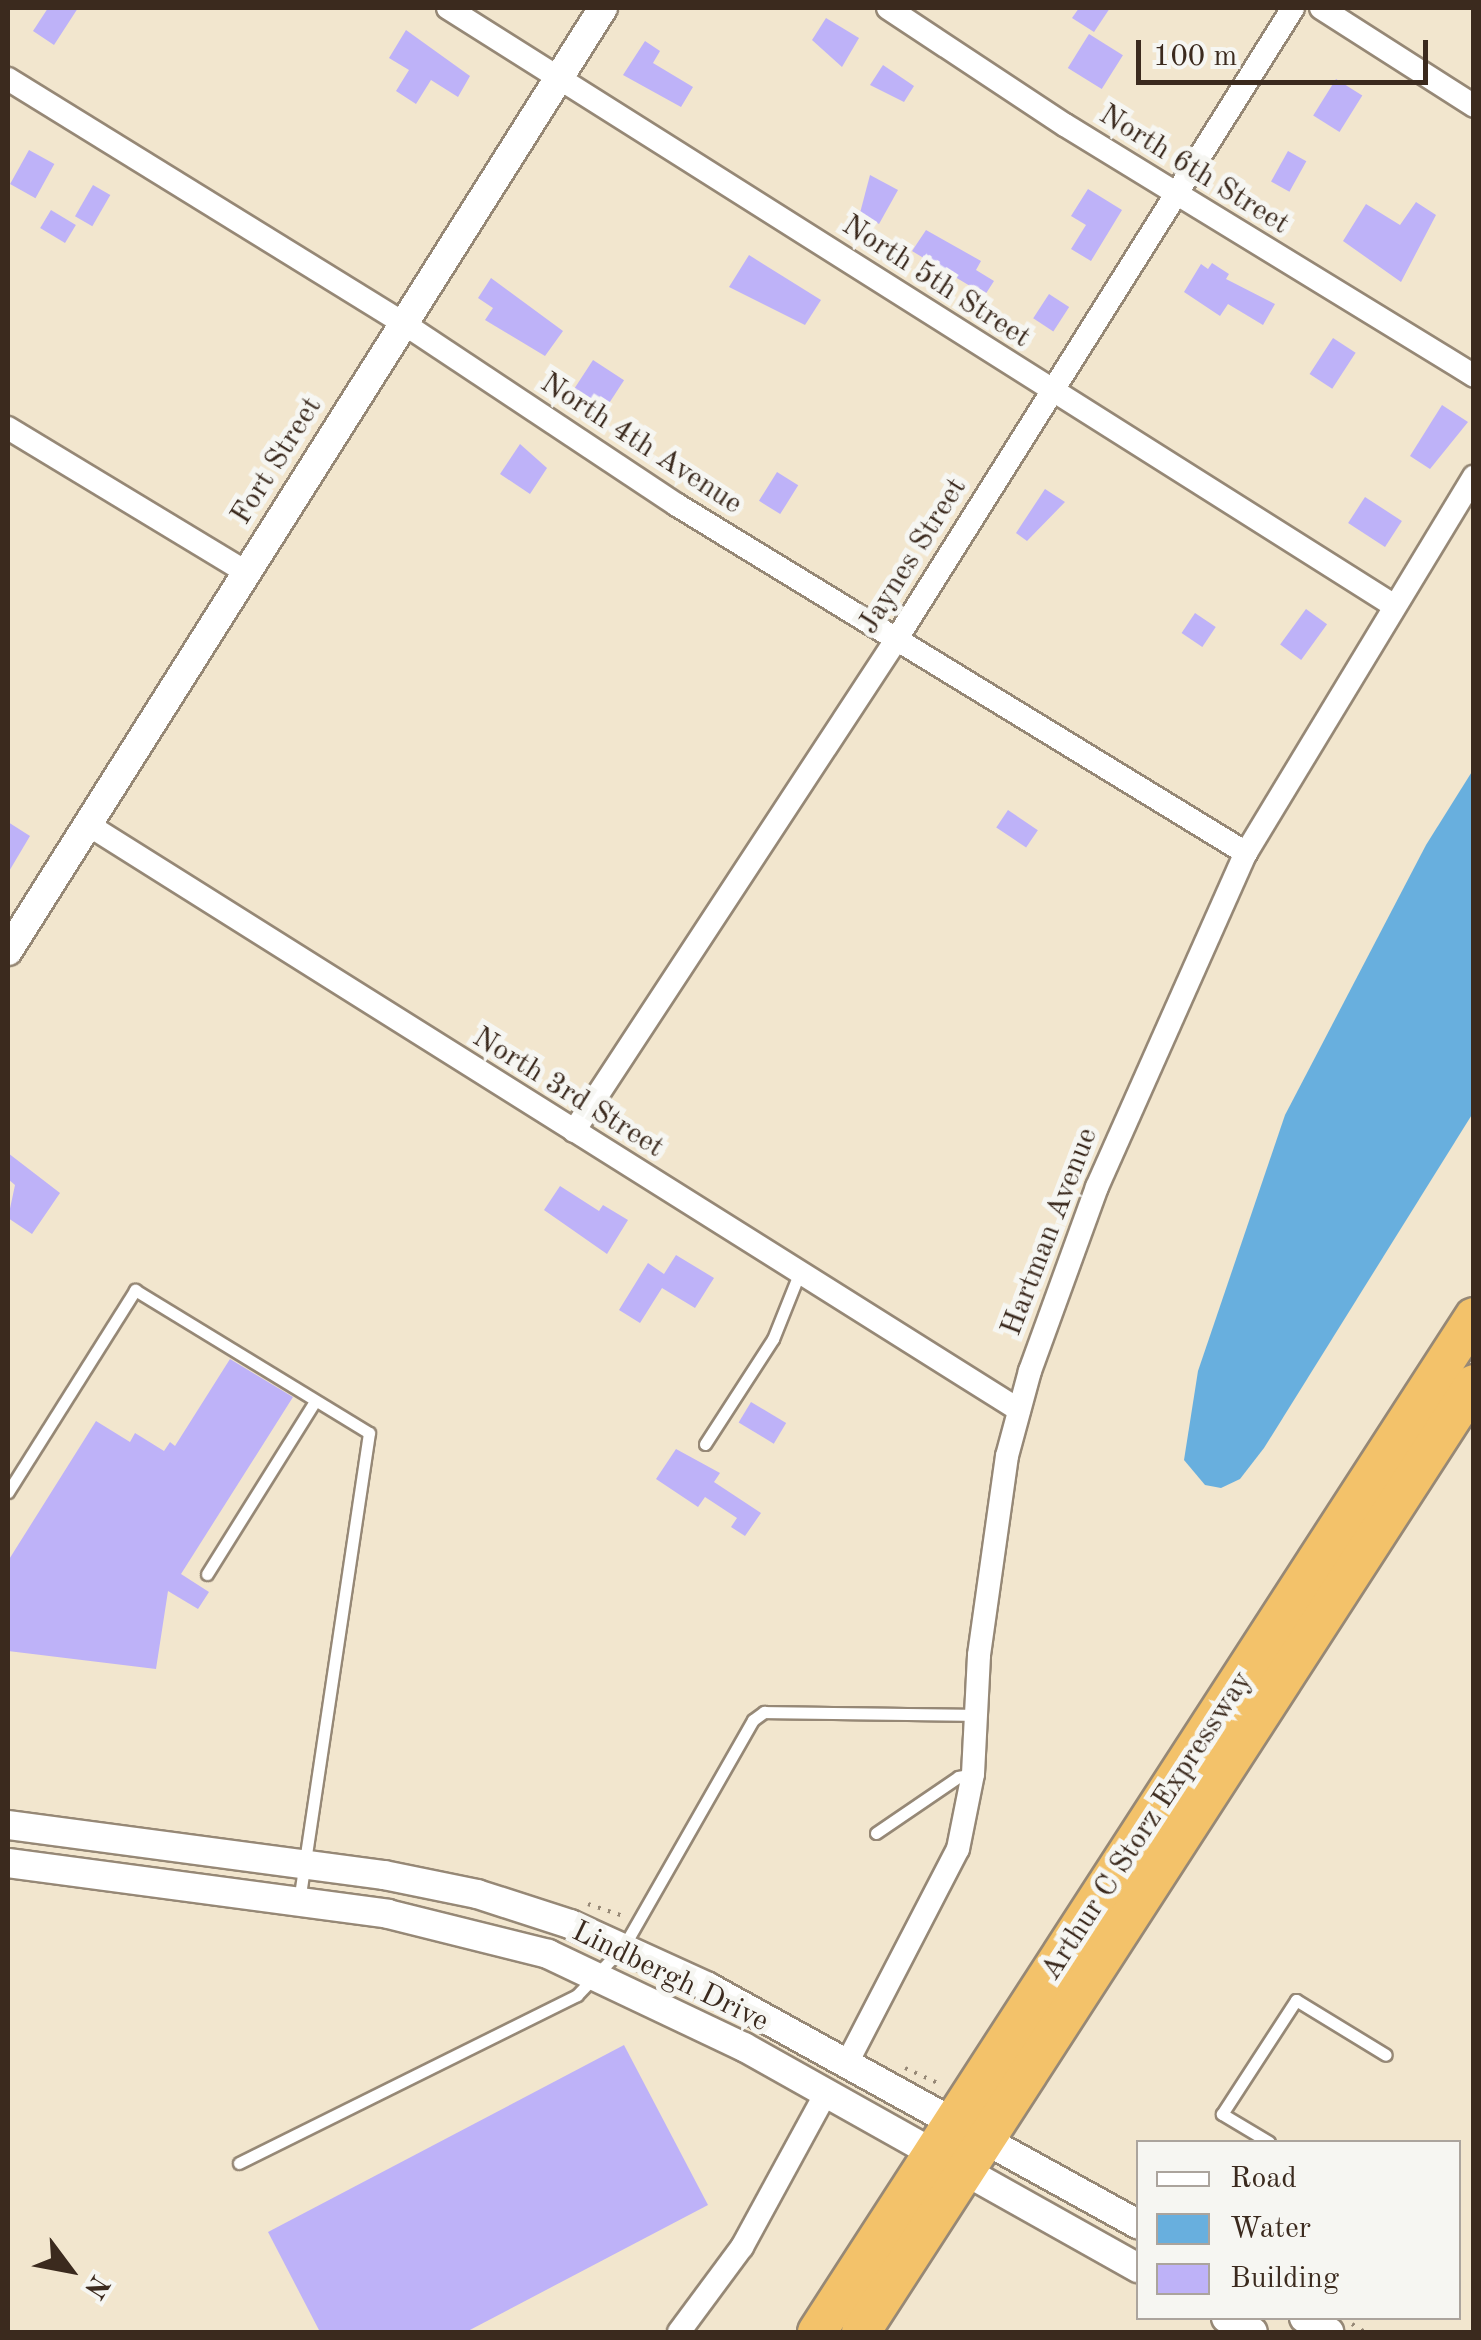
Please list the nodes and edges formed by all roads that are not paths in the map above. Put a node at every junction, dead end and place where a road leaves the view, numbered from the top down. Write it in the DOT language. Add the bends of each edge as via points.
graph roads {
  1 [pos="448,8"];
  2 [pos="604,8"];
  3 [pos="888,8"];
  4 [pos="1294,8"];
  5 [pos="1321,8"];
  6 [pos="558,78"];
  7 [pos="8,79"];
  8 [pos="1474,106"];
  9 [pos="1178,195"];
  10 [pos="403,323"];
  11 [pos="1474,376"];
  12 [pos="1050,391"];
  13 [pos="8,428"];
  14 [pos="1474,477"];
  15 [pos="246,572"];
  16 [pos="1393,605"];
  17 [pos="896,640"];
  18 [pos="86,824"];
  19 [pos="1246,853"];
  20 [pos="8,951"];
  21 [pos="574,1131"];
  22 [pos="799,1274"];
  23 [pos="1474,1317"];
  24 [pos="1474,1384"];
  25 [pos="315,1401"];
  26 [pos="1018,1410"];
  27 [pos="705,1444"];
  28 [pos="8,1492"];
  29 [pos="207,1574"];
  30 [pos="976,1715"];
  31 [pos="973,1774"];
  32 [pos="8,1826"];
  33 [pos="876,1833"];
  34 [pos="8,1863"];
  35 [pos="304,1864"];
  36 [pos="299,1902"];
  37 [pos="624,1946"];
  38 [pos="597,1973"];
  39 [pos="1386,2055"];
  40 [pos="848,2063"];
  41 [pos="826,2093"];
  42 [pos="972,2131"];
  43 [pos="1266,2140"];
  44 [pos="239,2163"];
  45 [pos="951,2163"];
  46 [pos="1136,2223"];
  47 [pos="1136,2267"];
  48 [pos="1230,2320"];
  49 [pos="679,2332"];
  50 [pos="817,2332"];
  51 [pos="861,2332"];
  52 [pos="1253,2332"];
  1 -- 6 [label="street, North 5th Street"];
  2 -- 6 [label="street, Fort Street"];
  3 -- 9 [label="street, North 6th Street"];
  4 -- 9 [label="street, Jaynes Street"];
  5 -- 8 [label="street"];
  6 -- 10 [label="street, Fort Street"];
  6 -- 12 [label="street, North 5th Street"];
  7 -- 10 [label="street, North 4th Avenue"];
  9 -- 11 [label="street, North 6th Street"];
  9 -- 12 [label="street, Jaynes Street"];
  10 -- 15 [label="street, Fort Street"];
  10 -- 17 [label="street, North 4th Avenue"];
  12 -- 16 [label="street, North 5th Street"];
  12 -- 17 [label="street, Jaynes Street"];
  13 -- 15 [label="street"];
  14 -- 16 [label="street, Hartman Avenue"];
  15 -- 18 [label="street, Fort Street"];
  16 -- 19 [label="street, Hartman Avenue"];
  17 -- 19 [label="street, North 4th Avenue"];
  17 -- 21 [label="street, Jaynes Street"];
  18 -- 20 [label="street, Fort Street"];
  18 -- 21 [label="street, North 3rd Street"];
  19 -- 26 [label="street, Hartman Avenue" via="1096,1187"];
  21 -- 22 [label="street, North 3rd Street"];
  22 -- 26 [label="street, North 3rd Street"];
  22 -- 27 [label="lane" via="773,1339"];
  23 -- 42 [label="highway, Arthur C Storz Expressway"];
  24 -- 42 [label="highway, Arthur C Storz Expressway"];
  25 -- 28 [label="lane" via="135,1290"];
  25 -- 29 [label="lane"];
  25 -- 35 [label="lane" via="369,1434"];
  26 -- 30 [label="street, Hartman Avenue" via="989,1560"];
  30 -- 31 [label="street, Hartman Avenue"];
  30 -- 37 [label="lane" via="764,1712 753,1720"];
  31 -- 33 [label="lane" via="958,1776"];
  31 -- 40 [label="street, Hartman Avenue" via="958,1850 942,1888"];
  32 -- 35 [label="street, Lindbergh Drive"];
  34 -- 36 [label="street, Lindbergh Drive"];
  35 -- 36 [label="lane"];
  35 -- 37 [label="street, Lindbergh Drive" via="478,1894"];
  36 -- 38 [label="street, Lindbergh Drive" via="448,1926"];
  37 -- 38 [label="lane"];
  37 -- 40 [label="street, Lindbergh Drive"];
  38 -- 41 [label="street, Lindbergh Drive"];
  38 -- 44 [label="lane" via="570,2000"];
  39 -- 43 [label="lane" via="1296,2000 1222,2114"];
  40 -- 42 [label="street, Lindbergh Drive"];
  41 -- 45 [label="street, Lindbergh Drive"];
  41 -- 49 [label="street" via="742,2248"];
  42 -- 45 [label="highway, Arthur C Storz Expressway"];
  42 -- 46 [label="street, Lindbergh Drive"];
  45 -- 47 [label="street, Lindbergh Drive"];
  45 -- 50 [label="highway, Arthur C Storz Expressway"];
  45 -- 51 [label="highway, Arthur C Storz Expressway"];
  48 -- 52 [label="street"];
}
